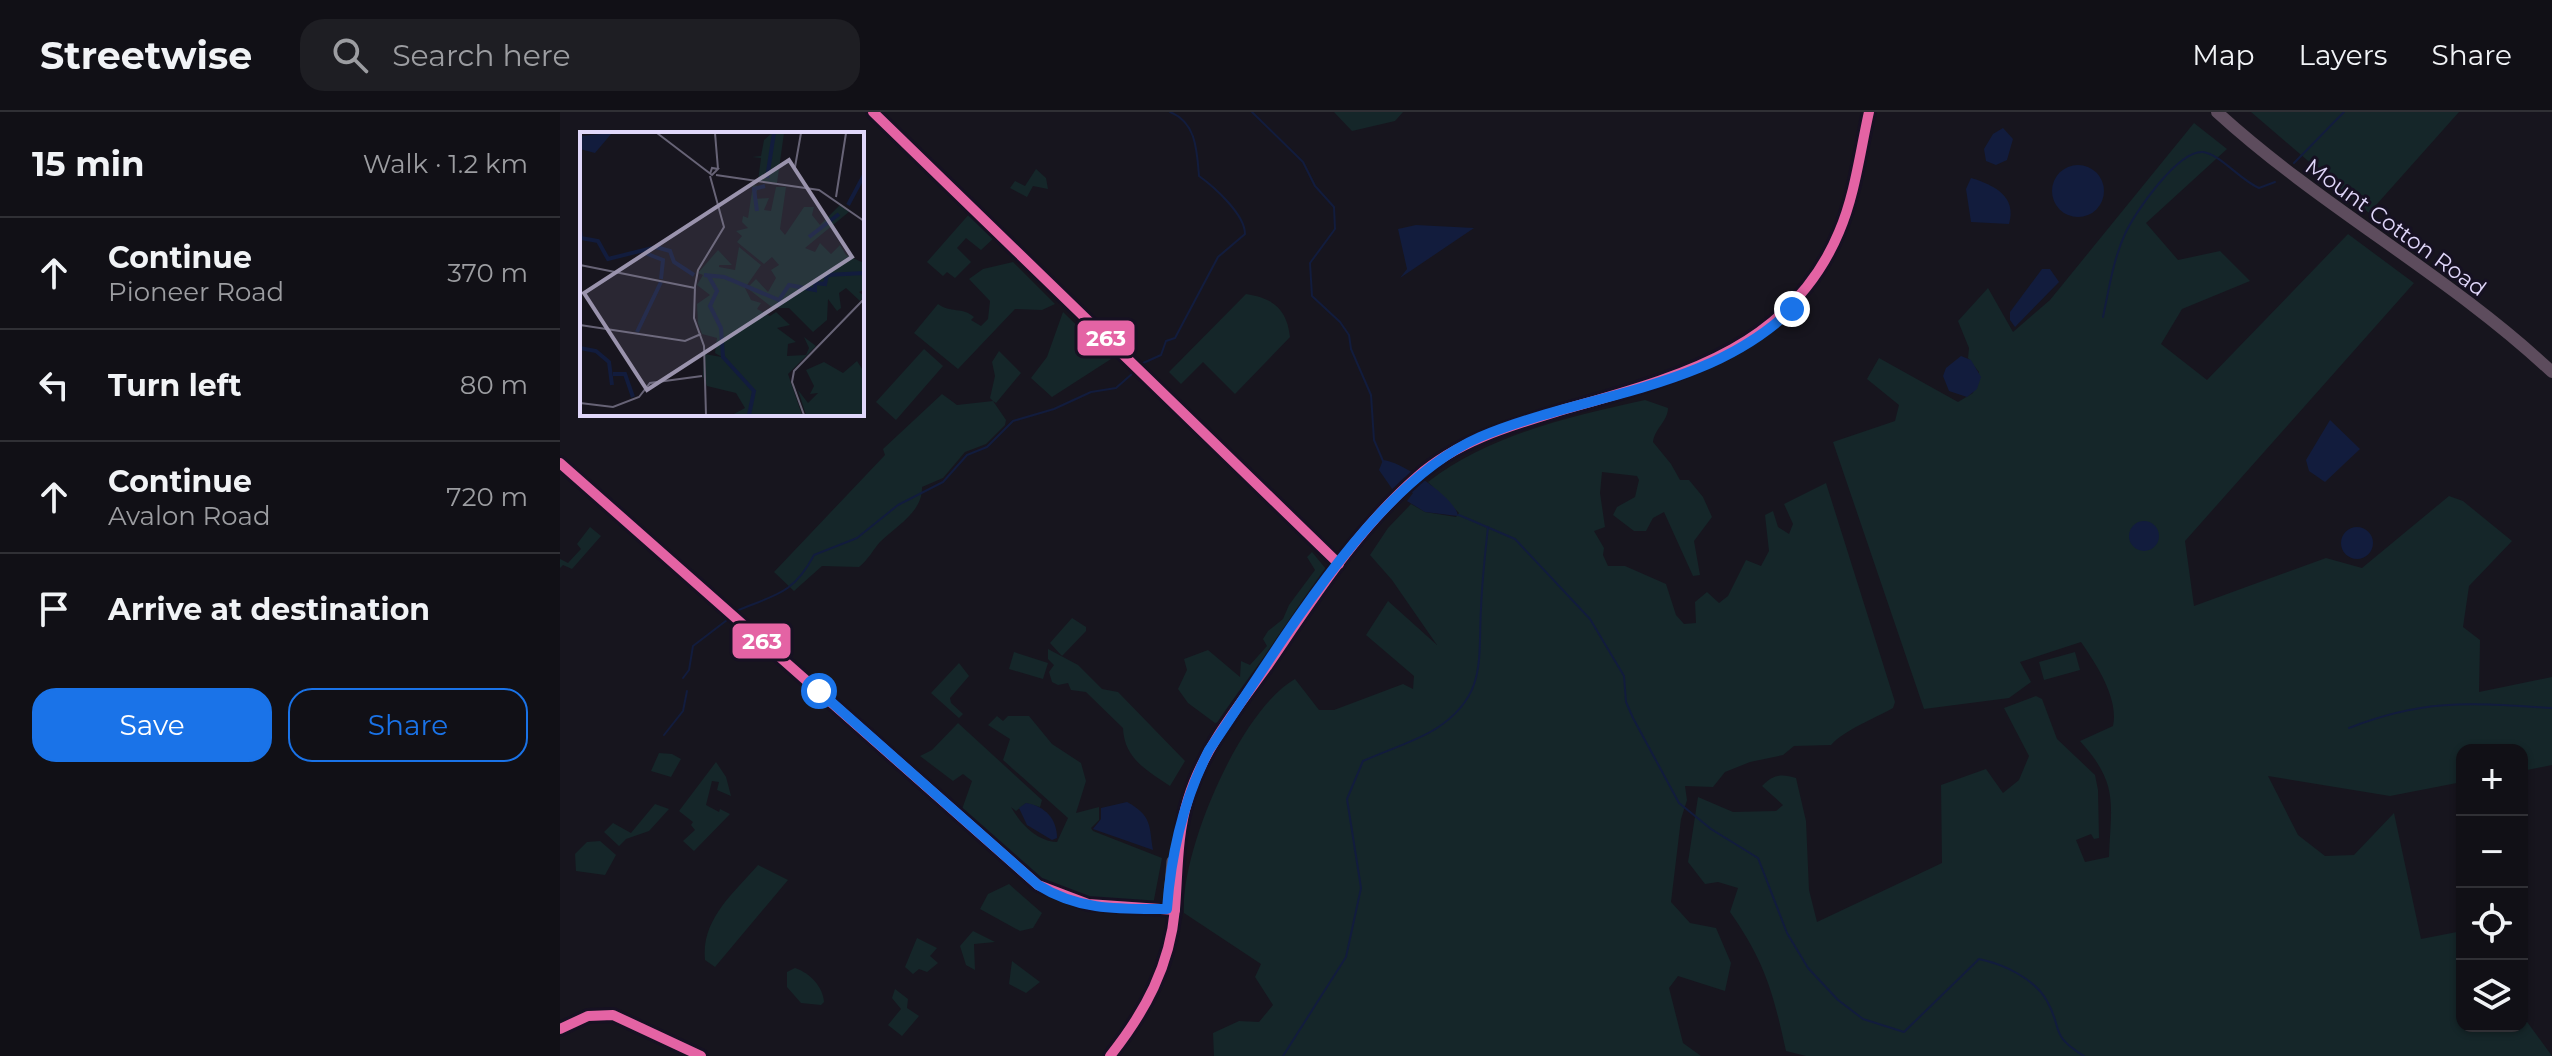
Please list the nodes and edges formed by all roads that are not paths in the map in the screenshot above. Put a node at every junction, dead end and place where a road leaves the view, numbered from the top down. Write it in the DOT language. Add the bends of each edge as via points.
graph roads {
  1 [pos="873,112"];
  2 [pos="1869,112"];
  3 [pos="2217,112"];
  4 [pos="2552,372"];
  5 [pos="560,463"];
  6 [pos="1339,564"];
  7 [pos="1171,910"];
  8 [pos="560,1029"];
  9 [pos="701,1056"];
  10 [pos="1110,1056"];
  1 -- 6 [label="street"];
  2 -- 6 [label="street" via="1832,250 1805,294 1769,330 1690,372 1479,437 1440,458 1406,487"];
  3 -- 4 [label="highway, Mount Cotton Road" via="2306,187 2489,319"];
  5 -- 7 [label="street" via="1038,885 1081,905"];
  6 -- 7 [label="street" via="1209,750 1171,852"];
  7 -- 10 [label="street" via="1167,955 1156,986"];
  8 -- 9 [label="street" via="588,1016 613,1015"];
}
